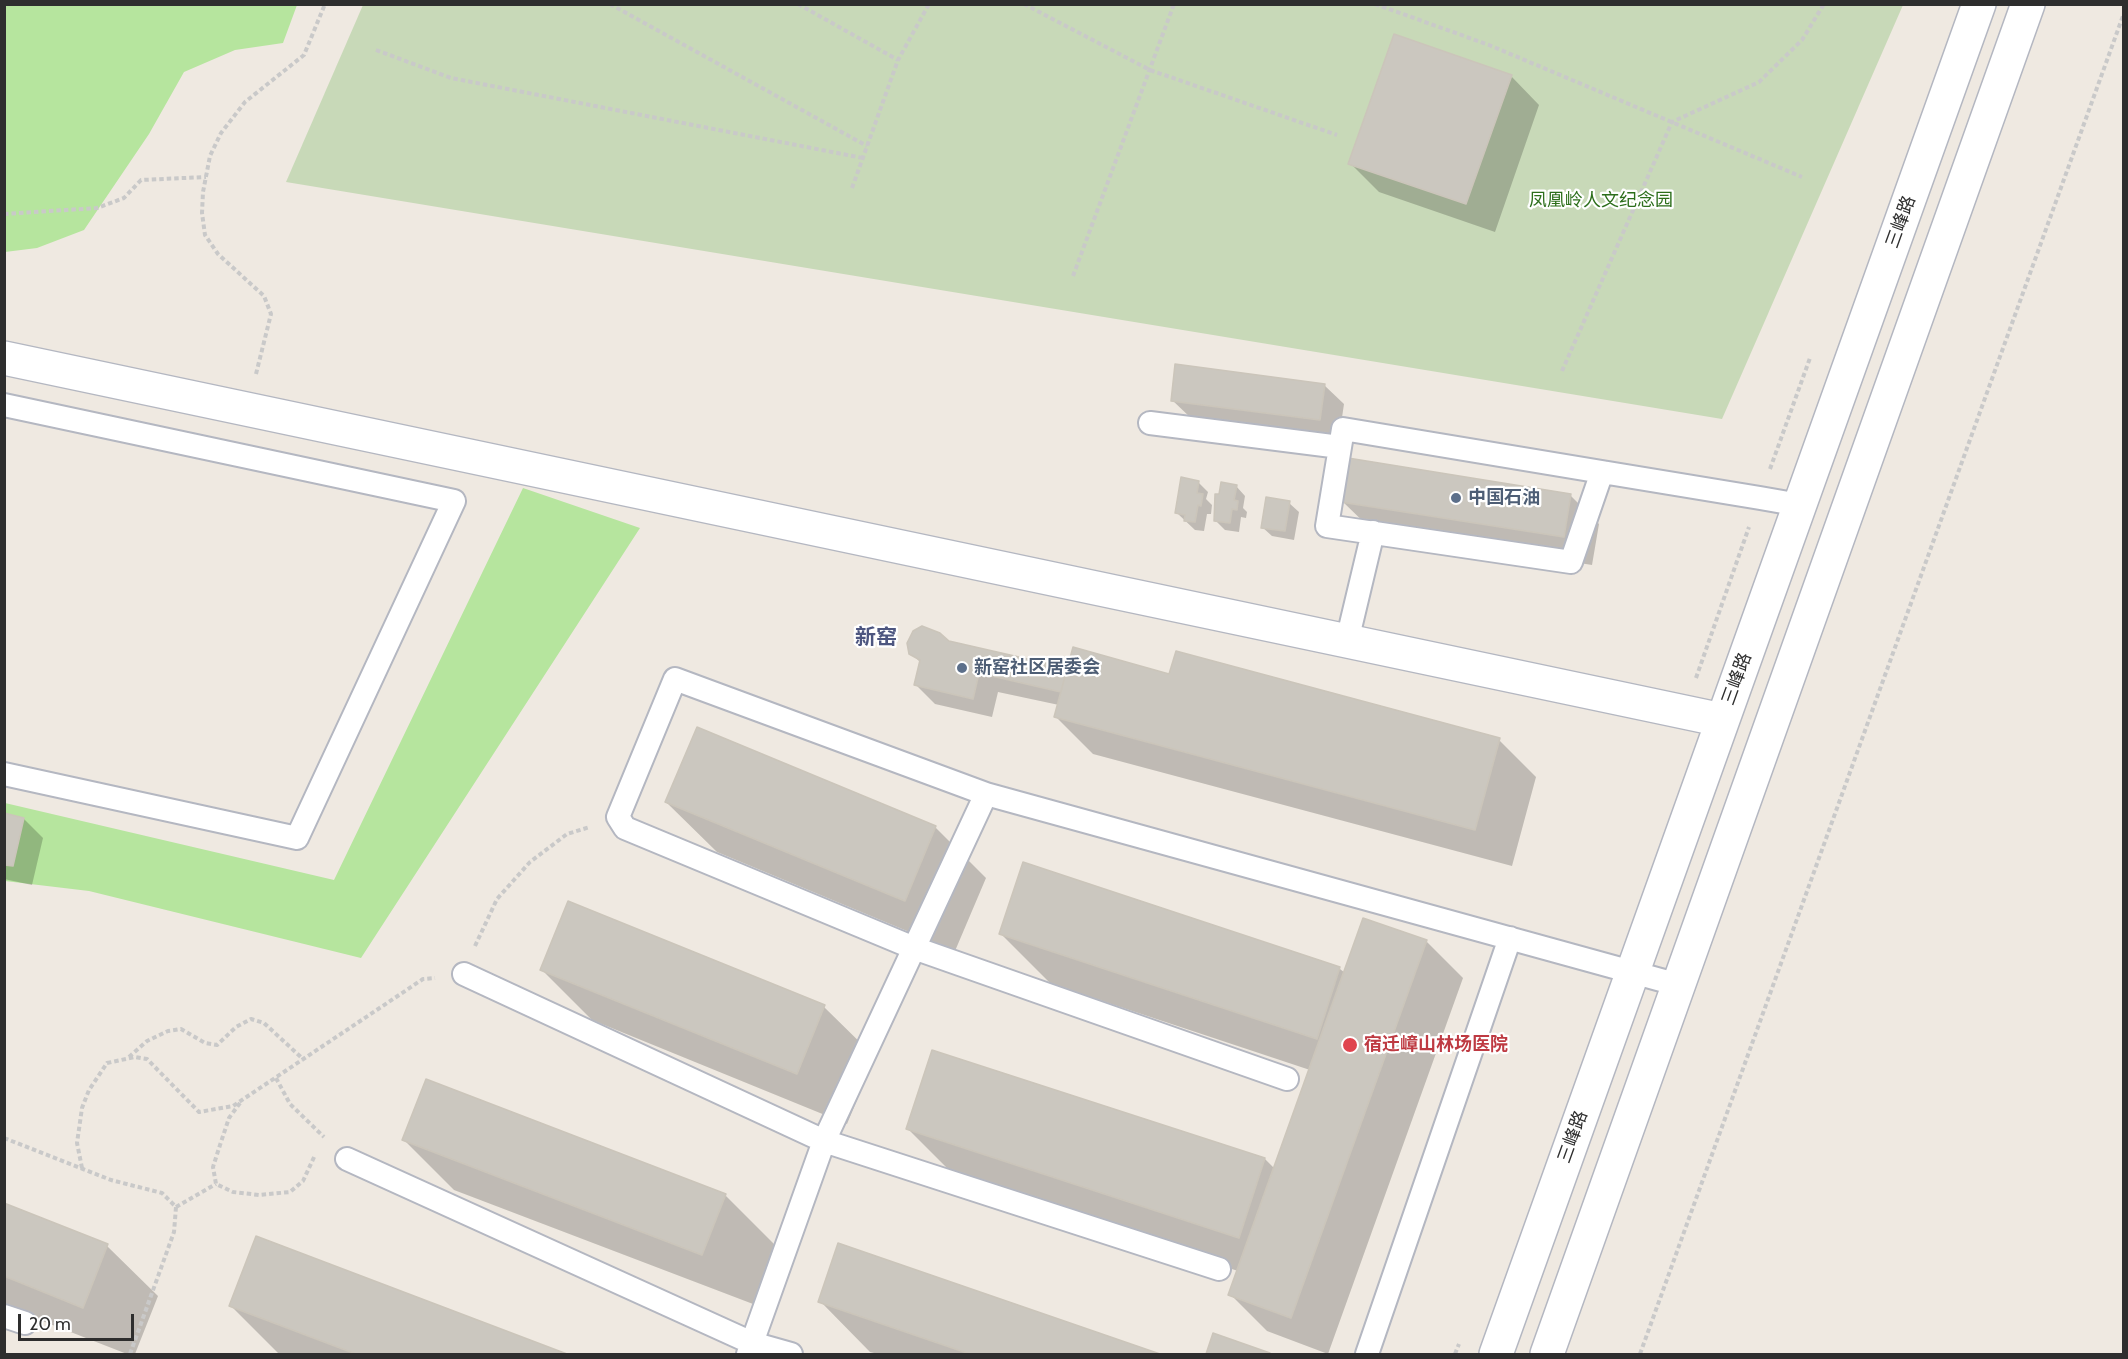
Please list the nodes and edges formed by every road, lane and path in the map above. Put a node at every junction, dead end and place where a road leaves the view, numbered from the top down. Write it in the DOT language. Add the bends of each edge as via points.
graph roads {
  1 [pos="326,4"];
  2 [pos="610,4"];
  3 [pos="798,4"];
  4 [pos="929,4"];
  5 [pos="1024,4"];
  6 [pos="1174,4"];
  7 [pos="1375,4"];
  8 [pos="1824,4"];
  9 [pos="1979,4"];
  10 [pos="2028,4"];
  11 [pos="2124,13"];
  12 [pos="376,50"];
  13 [pos="898,60"];
  14 [pos="1150,70"];
  15 [pos="1672,122"];
  16 [pos="1337,135"];
  17 [pos="867,146"];
  18 [pos="863,158"];
  19 [pos="206,177"];
  20 [pos="1802,177"];
  21 [pos="852,188"];
  22 [pos="4,214"];
  23 [pos="1073,276"];
  24 [pos="4,358"];
  25 [pos="1562,370"];
  26 [pos="4,405"];
  27 [pos="246,409"];
  28 [pos="1150,423"];
  29 [pos="1340,447"];
  30 [pos="1602,471"];
  31 [pos="1800,505"];
  32 [pos="1373,532"];
  33 [pos="1347,641"];
  34 [pos="1722,720"];
  35 [pos="4,774"];
  36 [pos="986,794"];
  37 [pos="618,817"];
  38 [pos="1510,938"];
  39 [pos="914,948"];
  40 [pos="1632,972"];
  41 [pos="464,974"];
  42 [pos="1679,984"];
  43 [pos="128,1058"];
  44 [pos="303,1059"];
  45 [pos="276,1078"];
  46 [pos="1287,1079"];
  47 [pos="241,1101"];
  48 [pos="322,1134"];
  49 [pos="4,1138"];
  50 [pos="824,1141"];
  51 [pos="319,1143"];
  52 [pos="316,1151"];
  53 [pos="347,1159"];
  54 [pos="81,1168"];
  55 [pos="216,1184"];
  56 [pos="176,1207"];
  57 [pos="1219,1269"];
  58 [pos="750,1348"];
  59 [pos="130,1354"];
  60 [pos="791,1354"];
  61 [pos="1366,1354"];
  62 [pos="1496,1354"];
  63 [pos="1547,1354"];
  64 [pos="1640,1354"];
  1 -- 19 [label="path" via="304,55 244,102 221,133"];
  2 -- 17 [label="path"];
  3 -- 13 [label="path"];
  4 -- 13 [label="path"];
  5 -- 14 [label="path"];
  6 -- 14 [label="path"];
  7 -- 15 [label="path" via="1489,45"];
  8 -- 15 [label="path" via="1802,40 1759,82"];
  9 -- 31 [label="main road, 三峰路"];
  10 -- 42 [label="main road"];
  11 -- 64 [label="path"];
  12 -- 18 [label="path" via="451,78"];
  13 -- 17 [label="path"];
  14 -- 16 [label="path"];
  14 -- 23 [label="path"];
  15 -- 20 [label="path"];
  15 -- 25 [label="path"];
  17 -- 18 [label="path"];
  18 -- 21 [label="path"];
  19 -- 22 [label="path" via="141,180 124,198 97,208"];
  19 -- 27 [label="path" via="202,213 205,235 218,254 264,296 271,314"];
  24 -- 27 [label="main road"];
  26 -- 35 [label="lane" via="454,501 297,838"];
  27 -- 33 [label="main road"];
  28 -- 29 [label="lane"];
  29 -- 30 [label="lane" via="1343,429"];
  29 -- 32 [label="lane" via="1327,526"];
  30 -- 31 [label="lane"];
  30 -- 32 [label="lane" via="1571,562"];
  31 -- 34 [label="main road, 三峰路"];
  32 -- 33 [label="lane"];
  33 -- 34 [label="main road"];
  34 -- 40 [label="main road, 三峰路"];
  36 -- 37 [label="lane" via="675,679"];
  36 -- 38 [label="lane"];
  36 -- 39 [label="lane"];
  37 -- 39 [label="lane" via="625,828"];
  37 -- 41 [label="path" via="567,834 530,862 497,899"];
  38 -- 40 [label="lane"];
  38 -- 61 [label="lane"];
  39 -- 46 [label="lane"];
  39 -- 50 [label="lane"];
  40 -- 42 [label="lane"];
  40 -- 62 [label="main road, 三峰路"];
  41 -- 44 [label="path" via="423,979"];
  41 -- 50 [label="lane"];
  42 -- 63 [label="main road"];
  43 -- 44 [label="path" via="147,1041 168,1031 181,1029 205,1043 217,1045 236,1027 251,1020 264,1023"];
  43 -- 47 [label="path" via="147,1059 199,1112"];
  43 -- 54 [label="path" via="107,1063 88,1090 77,1143"];
  44 -- 45 [label="path"];
  45 -- 47 [label="path"];
  45 -- 48 [label="path" via="290,1104"];
  47 -- 55 [label="path" via="229,1118 213,1167"];
  48 -- 51 [label="path"];
  48 -- 53 [label="path"];
  49 -- 54 [label="path"];
  50 -- 57 [label="lane"];
  50 -- 58 [label="lane"];
  52 -- 55 [label="path" via="303,1181 290,1192 259,1195 233,1192"];
  53 -- 58 [label="lane"];
  54 -- 56 [label="path" via="162,1193"];
  55 -- 56 [label="path"];
  56 -- 59 [label="path" via="174,1232"];
  58 -- 60 [label="lane"];
}
